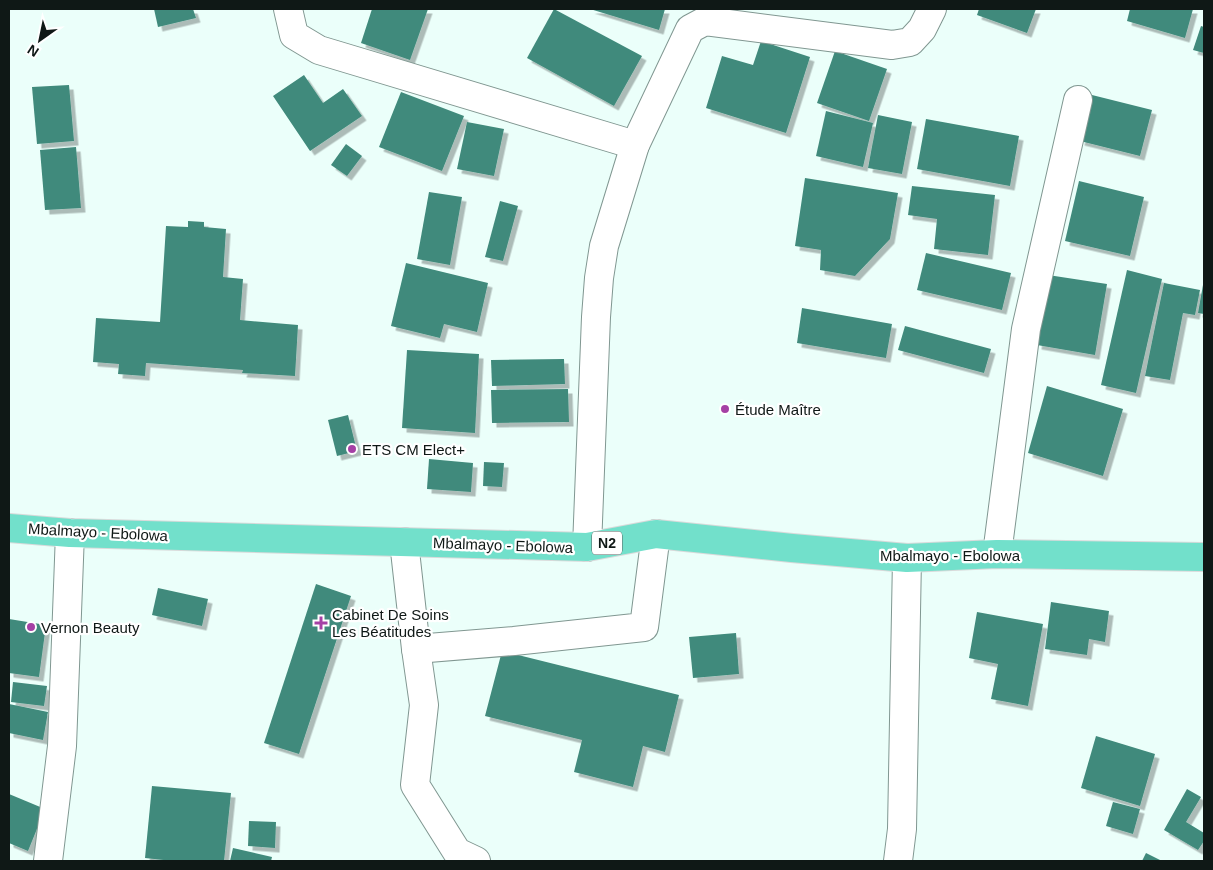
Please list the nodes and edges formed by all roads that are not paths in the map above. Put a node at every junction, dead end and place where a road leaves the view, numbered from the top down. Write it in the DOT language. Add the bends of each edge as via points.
graph roads {
  1 [pos="288,9"];
  2 [pos="932,9"];
  3 [pos="1078,100"];
  4 [pos="635,145"];
  5 [pos="9,528"];
  6 [pos="70,533"];
  7 [pos="656,534"];
  8 [pos="404,542"];
  9 [pos="587,547"];
  10 [pos="997,554"];
  11 [pos="1204,557"];
  12 [pos="907,558"];
  13 [pos="416,650"];
  14 [pos="48,861"];
  15 [pos="476,861"];
  16 [pos="898,861"];
  1 -- 4 [label="street" via="294,35 318,50"];
  2 -- 4 [label="street" via="922,29 910,42 892,46 705,21 690,29"];
  3 -- 10 [label="street" via="1026,329"];
  4 -- 9 [label="street" via="604,246 599,278"];
  5 -- 6 [label="highway, Mbalmayo - Ebolowa / N2"];
  6 -- 8 [label="highway, Mbalmayo - Ebolowa / N2"];
  6 -- 14 [label="street" via="62,746"];
  7 -- 9 [label="highway, Mbalmayo - Ebolowa / N2"];
  7 -- 12 [label="highway, Mbalmayo - Ebolowa / N2"];
  7 -- 13 [label="street" via="644,627"];
  8 -- 9 [label="highway, Mbalmayo - Ebolowa / N2"];
  8 -- 13 [label="street"];
  10 -- 11 [label="highway, Mbalmayo - Ebolowa / N2"];
  10 -- 12 [label="highway, Mbalmayo - Ebolowa / N2"];
  12 -- 16 [label="street" via="902,829"];
  13 -- 15 [label="street" via="424,706 415,785 457,852"];
}
